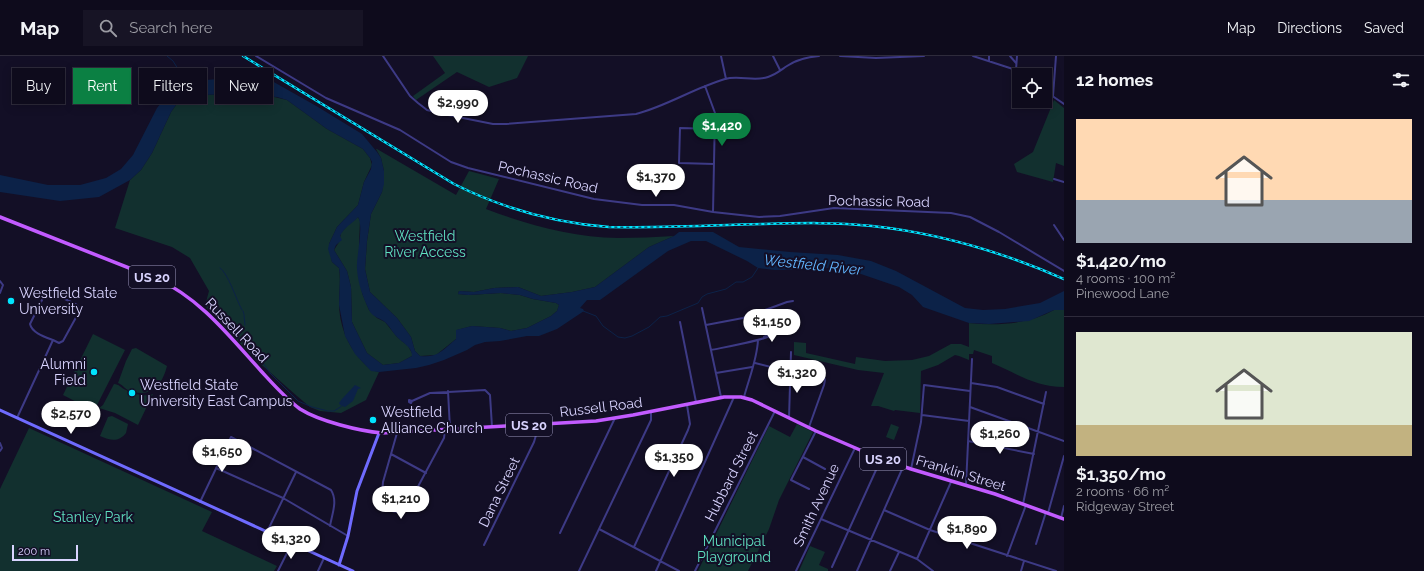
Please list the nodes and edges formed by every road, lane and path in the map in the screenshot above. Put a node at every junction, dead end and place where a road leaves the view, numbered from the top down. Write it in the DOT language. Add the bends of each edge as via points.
graph roads {
  1 [pos="256,56"];
  2 [pos="383,56"];
  3 [pos="721,56"];
  4 [pos="773,56"];
  5 [pos="813,56"];
  6 [pos="819,56"];
  7 [pos="840,56"];
  8 [pos="922,56"];
  9 [pos="973,56"];
  10 [pos="989,56"];
  11 [pos="1010,56"];
  12 [pos="1017,56"];
  13 [pos="1056,56"];
  14 [pos="988,61"];
  15 [pos="1016,63"];
  16 [pos="1016,68"];
  17 [pos="1012,69"];
  18 [pos="780,70"];
  19 [pos="726,79"];
  20 [pos="705,86"];
  21 [pos="1053,96"];
  22 [pos="1064,104"];
  23 [pos="716,129"];
  24 [pos="714,164"];
  25 [pos="1054,179"];
  26 [pos="1064,182"];
  27 [pos="713,212"];
  28 [pos="0,217"];
  29 [pos="1054,225"];
  30 [pos="1064,240"];
  31 [pos="1064,271"];
  32 [pos="0,281"];
  33 [pos="0,293"];
  34 [pos="793,301"];
  35 [pos="702,308"];
  36 [pos="680,322"];
  37 [pos="706,325"];
  38 [pos="764,337"];
  39 [pos="53,340"];
  40 [pos="758,340"];
  41 [pos="711,350"];
  42 [pos="792,352"];
  43 [pos="972,359"];
  44 [pos="754,363"];
  45 [pos="752,366"];
  46 [pos="791,370"];
  47 [pos="716,373"];
  48 [pos="971,383"];
  49 [pos="448,391"];
  50 [pos="970,391"];
  51 [pos="1046,392"];
  52 [pos="735,396"];
  53 [pos="721,397"];
  54 [pos="744,397"];
  55 [pos="412,401"];
  56 [pos="696,402"];
  57 [pos="687,404"];
  58 [pos="1044,404"];
  59 [pos="970,407"];
  60 [pos="0,410"];
  61 [pos="775,411"];
  62 [pos="651,412"];
  63 [pos="922,415"];
  64 [pos="16,418"];
  65 [pos="615,418"];
  66 [pos="789,418"];
  67 [pos="969,421"];
  68 [pos="539,425"];
  69 [pos="492,427"];
  70 [pos="808,427"];
  71 [pos="445,430"];
  72 [pos="450,430"];
  73 [pos="816,431"];
  74 [pos="1038,432"];
  75 [pos="379,433"];
  76 [pos="397,433"];
  77 [pos="968,441"];
  78 [pos="1064,441"];
  79 [pos="0,443"];
  80 [pos="855,448"];
  81 [pos="0,451"];
  82 [pos="391,454"];
  83 [pos="1034,454"];
  84 [pos="1064,456"];
  85 [pos="803,457"];
  86 [pos="881,459"];
  87 [pos="903,467"];
  88 [pos="216,468"];
  89 [pos="825,469"];
  90 [pos="911,469"];
  91 [pos="296,472"];
  92 [pos="426,473"];
  93 [pos="952,481"];
  94 [pos="966,485"];
  95 [pos="810,489"];
  96 [pos="283,498"];
  97 [pos="200,502"];
  98 [pos="1024,505"];
  99 [pos="1064,506"];
  100 [pos="884,510"];
  101 [pos="1047,513"];
  102 [pos="1062,518"];
  103 [pos="821,519"];
  104 [pos="330,526"];
  105 [pos="599,529"];
  106 [pos="848,530"];
  107 [pos="930,530"];
  108 [pos="267,532"];
  109 [pos="560,533"];
  110 [pos="348,536"];
  111 [pos="871,540"];
  112 [pos="292,543"];
  113 [pos="1036,544"];
  114 [pos="484,545"];
  115 [pos="634,547"];
  116 [pos="899,552"];
  117 [pos="1007,556"];
  118 [pos="324,558"];
  119 [pos="917,559"];
  120 [pos="660,561"];
  121 [pos="1024,561"];
  122 [pos="339,565"];
  123 [pos="832,567"];
  124 [pos="278,571"];
  125 [pos="318,571"];
  126 [pos="352,571"];
  127 [pos="579,571"];
  128 [pos="656,571"];
  129 [pos="680,571"];
  130 [pos="695,571"];
  131 [pos="796,571"];
  132 [pos="857,571"];
  133 [pos="890,571"];
  134 [pos="933,571"];
  135 [pos="1021,571"];
  136 [pos="1056,571"];
  1 -- 27 [label="street, Pochassic Road" via="326,98 400,130 451,162 468,168 594,199 642,205 674,205"];
  2 -- 20 [label="street" via="410,96 427,110 493,124 636,114 649,111"];
  3 -- 19 [label="street"];
  4 -- 18 [label="street"];
  5 -- 6 [label="street"];
  5 -- 18 [label="street"];
  7 -- 8 [label="street"];
  9 -- 14 [label="street"];
  10 -- 14 [label="street"];
  11 -- 15 [label="street"];
  12 -- 15 [label="street"];
  13 -- 21 [label="street"];
  14 -- 17 [label="street"];
  15 -- 16 [label="street"];
  18 -- 19 [label="street" via="765,78"];
  19 -- 20 [label="street"];
  20 -- 23 [label="street" via="716,113"];
  21 -- 22 [label="street"];
  23 -- 24 [label="street"];
  23 -- 24 [label="street" via="680,128 679,163"];
  24 -- 27 [label="street"];
  25 -- 26 [label="street"];
  27 -- 31 [label="street, Pochassic Road" via="759,217 834,208 970,217"];
  28 -- 75 [label="main road, Russell Road / US 20" via="157,279 176,289 200,306 294,404 324,420"];
  29 -- 30 [label="street"];
  32 -- 33 [label="street" via="3,285"];
  34 -- 37 [label="street" via="743,318"];
  35 -- 37 [label="street"];
  36 -- 56 [label="street"];
  37 -- 41 [label="street"];
  38 -- 38 [label="street" via="780,332 783,329 780,329"];
  38 -- 40 [label="street"];
  39 -- 39 [label="street" via="59,343 63,341 79,308 49,291 30,324 34,331"];
  39 -- 64 [label="street"];
  40 -- 41 [label="street"];
  40 -- 44 [label="street"];
  41 -- 47 [label="street"];
  42 -- 46 [label="street"];
  43 -- 48 [label="street"];
  44 -- 45 [label="street"];
  44 -- 46 [label="street"];
  45 -- 47 [label="street"];
  45 -- 54 [label="street"];
  46 -- 66 [label="street"];
  46 -- 70 [label="street" via="825,378"];
  47 -- 53 [label="street"];
  48 -- 50 [label="street"];
  48 -- 58 [label="street" via="997,387"];
  49 -- 55 [label="street" via="427,393"];
  49 -- 69 [label="street" via="487,391 490,396"];
  49 -- 72 [label="street"];
  50 -- 59 [label="street"];
  50 -- 63 [label="street" via="924,385"];
  51 -- 58 [label="street"];
  52 -- 53 [label="main road, Russell Road / US 20"];
  52 -- 54 [label="main road, Russell Road / US 20"];
  52 -- 120 [label="street"];
  53 -- 56 [label="main road, Russell Road / US 20"];
  54 -- 61 [label="main road, Franklin Street / US 20"];
  56 -- 57 [label="main road, Russell Road / US 20"];
  57 -- 62 [label="main road, Russell Road / US 20"];
  57 -- 115 [label="street" via="689,428"];
  58 -- 74 [label="street"];
  59 -- 67 [label="street"];
  59 -- 74 [label="street"];
  60 -- 64 [label="main road"];
  61 -- 66 [label="main road, Franklin Street / US 20"];
  61 -- 130 [label="street, Hubbard Street"];
  62 -- 65 [label="main road, Russell Road / US 20"];
  62 -- 105 [label="street" via="651,420"];
  63 -- 67 [label="street"];
  63 -- 90 [label="street"];
  64 -- 97 [label="main road"];
  65 -- 68 [label="main road, Russell Road / US 20"];
  65 -- 109 [label="street"];
  66 -- 70 [label="main road, Franklin Street / US 20"];
  67 -- 77 [label="street"];
  68 -- 69 [label="main road, Russell Road / US 20"];
  68 -- 114 [label="street, Dana Street" via="538,434"];
  69 -- 72 [label="main road, Russell Road / US 20"];
  70 -- 73 [label="main road, Franklin Street / US 20"];
  71 -- 72 [label="main road, Russell Road / US 20"];
  71 -- 76 [label="main road, Russell Road / US 20"];
  71 -- 92 [label="street" via="444,438"];
  73 -- 80 [label="main road, Franklin Street / US 20"];
  73 -- 85 [label="street"];
  74 -- 78 [label="street"];
  74 -- 83 [label="street"];
  75 -- 76 [label="main road, Russell Road / US 20"];
  75 -- 110 [label="main road" via="357,491"];
  76 -- 82 [label="street"];
  77 -- 83 [label="street"];
  77 -- 94 [label="street"];
  79 -- 81 [label="street"];
  80 -- 86 [label="main road, Franklin Street / US 20"];
  80 -- 103 [label="street, Smith Avenue"];
  82 -- 92 [label="street"];
  82 -- 92 [label="street" via="382,489 384,501 392,511 405,512"];
  83 -- 98 [label="street"];
  84 -- 101 [label="street"];
  85 -- 89 [label="street"];
  85 -- 95 [label="street" via="791,480"];
  86 -- 87 [label="main road, Franklin Street / US 20"];
  86 -- 106 [label="street"];
  87 -- 90 [label="main road, Franklin Street / US 20"];
  87 -- 100 [label="street"];
  88 -- 91 [label="street" via="231,437"];
  88 -- 96 [label="street"];
  88 -- 97 [label="street"];
  90 -- 93 [label="main road, Franklin Street / US 20"];
  91 -- 96 [label="street"];
  91 -- 104 [label="street" via="332,492 335,503"];
  93 -- 94 [label="main road, Franklin Street / US 20"];
  93 -- 107 [label="street"];
  94 -- 98 [label="main road, Franklin Street / US 20"];
  96 -- 104 [label="street"];
  96 -- 108 [label="street"];
  97 -- 108 [label="main road"];
  98 -- 101 [label="main road, Franklin Street / US 20"];
  98 -- 117 [label="street"];
  99 -- 102 [label="street"];
  100 -- 107 [label="street"];
  100 -- 111 [label="street"];
  101 -- 102 [label="main road, Franklin Street / US 20"];
  101 -- 113 [label="street"];
  103 -- 106 [label="street"];
  103 -- 131 [label="street, Smith Avenue"];
  104 -- 110 [label="street"];
  105 -- 115 [label="street"];
  105 -- 127 [label="street"];
  106 -- 111 [label="street"];
  106 -- 123 [label="street"];
  107 -- 117 [label="street"];
  107 -- 119 [label="street"];
  108 -- 112 [label="main road"];
  110 -- 122 [label="main road"];
  111 -- 116 [label="street"];
  111 -- 132 [label="street"];
  112 -- 118 [label="main road"];
  112 -- 124 [label="street"];
  115 -- 120 [label="street"];
  116 -- 119 [label="street"];
  116 -- 133 [label="street"];
  117 -- 121 [label="street"];
  118 -- 122 [label="main road"];
  118 -- 125 [label="street"];
  119 -- 134 [label="street"];
  120 -- 128 [label="street"];
  120 -- 129 [label="street"];
  121 -- 135 [label="street"];
  121 -- 136 [label="street"];
  122 -- 126 [label="main road"];
}
